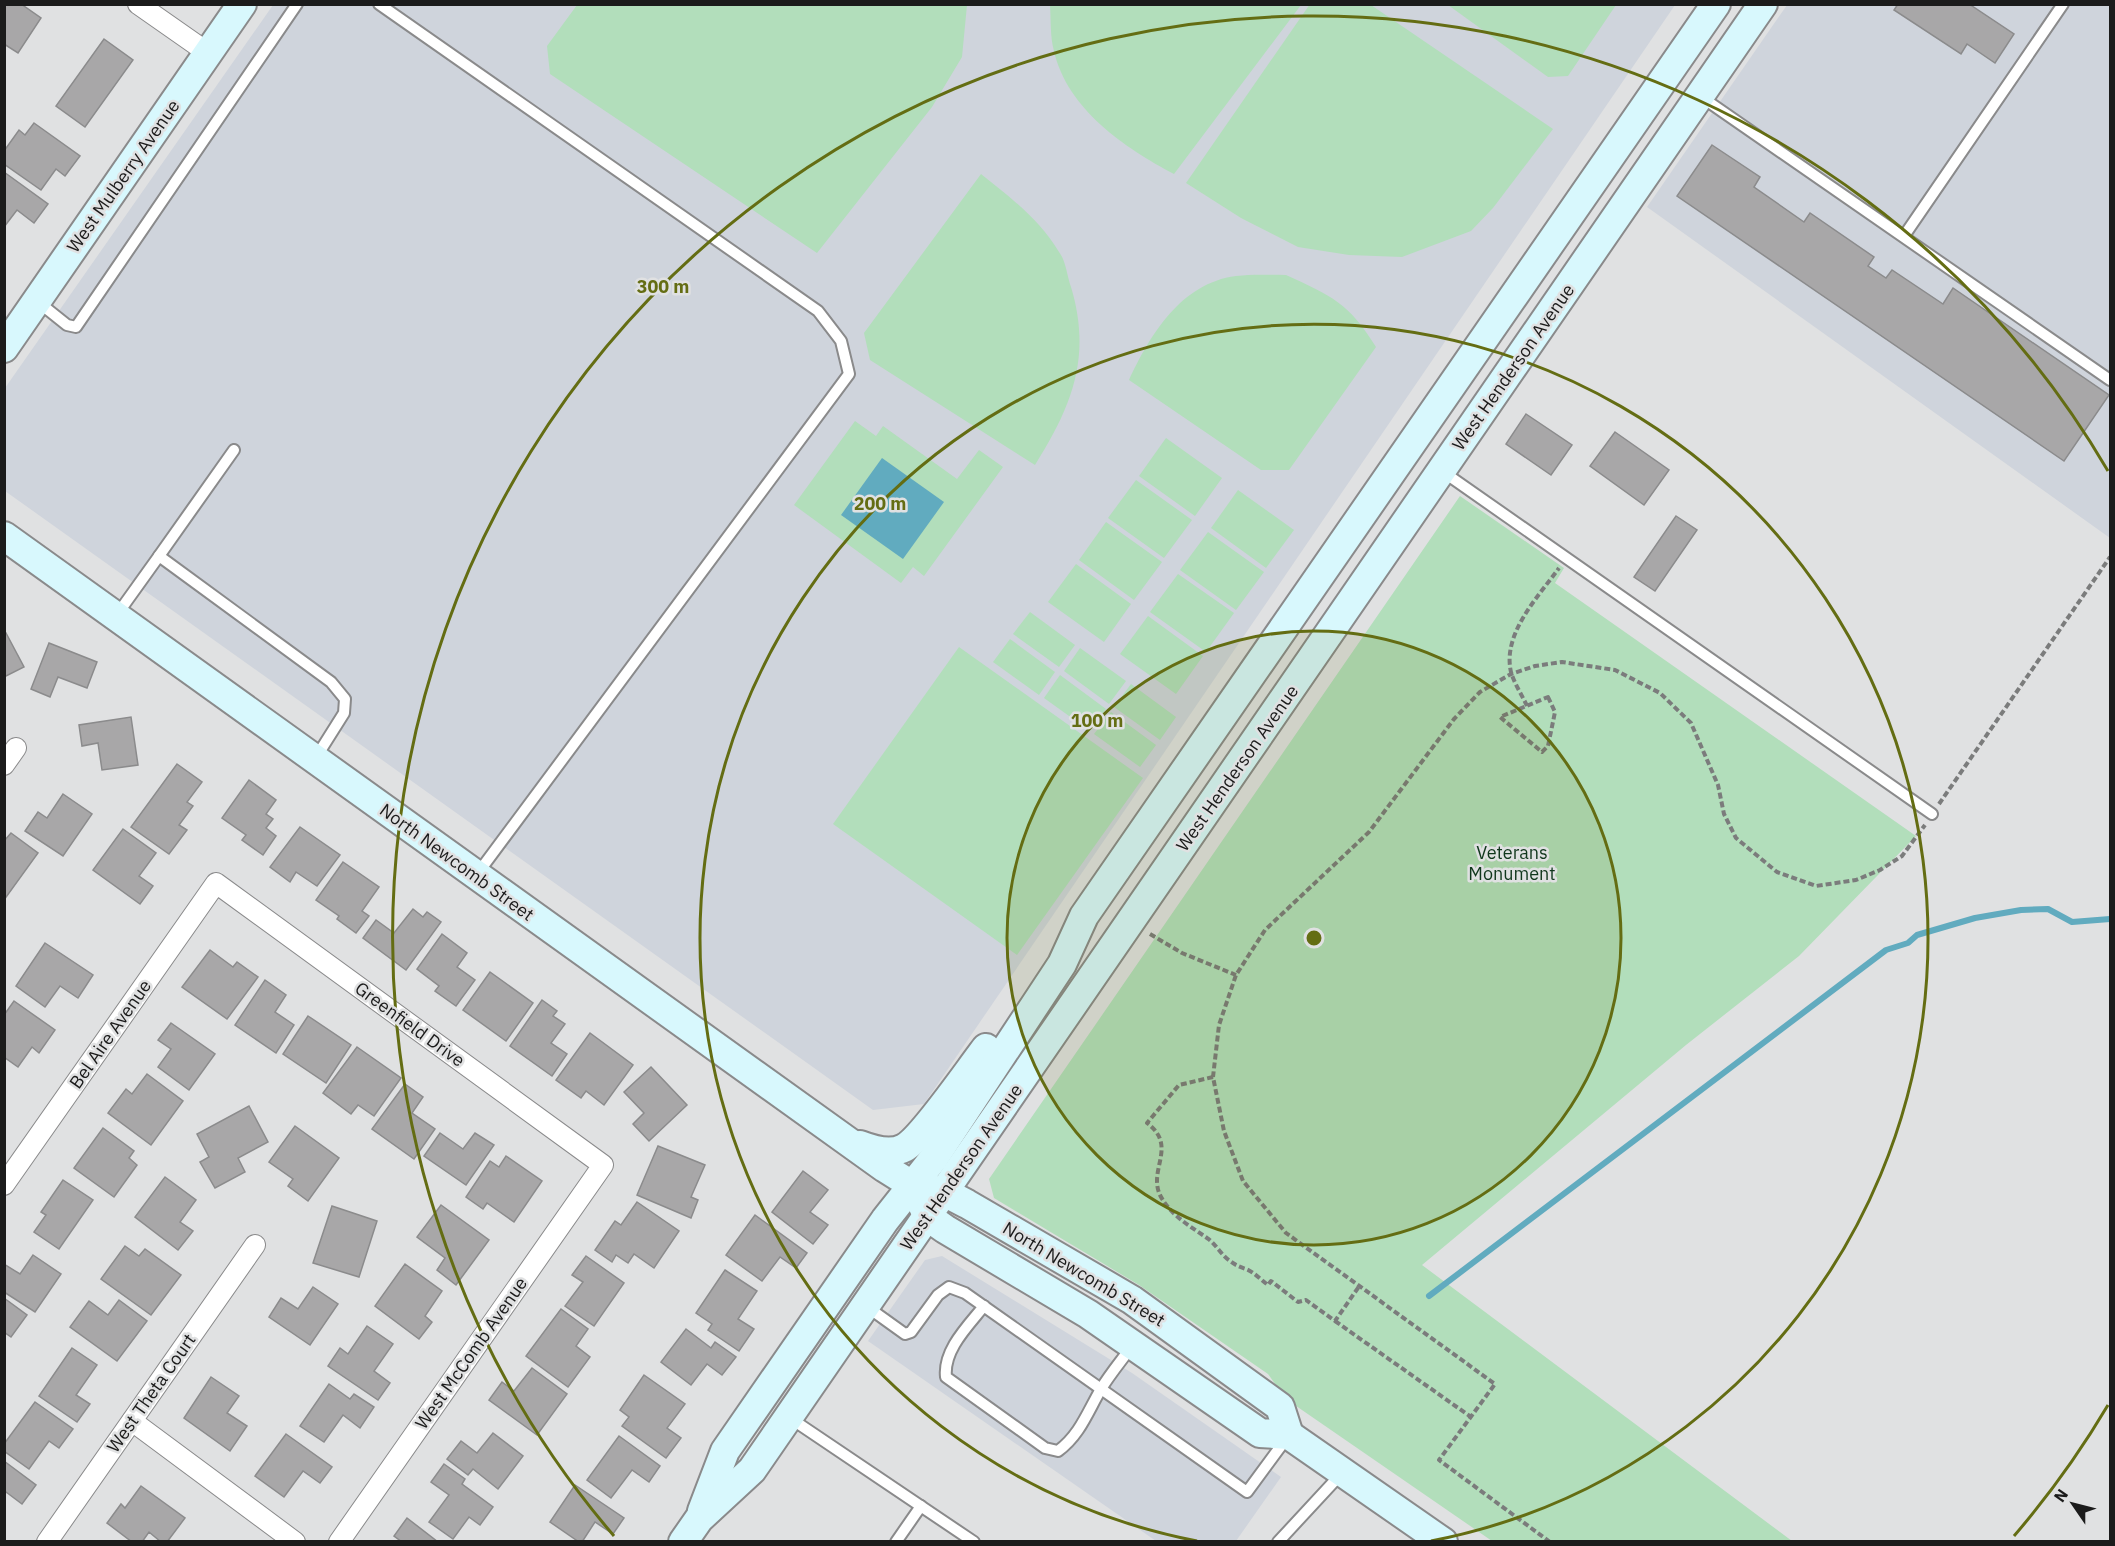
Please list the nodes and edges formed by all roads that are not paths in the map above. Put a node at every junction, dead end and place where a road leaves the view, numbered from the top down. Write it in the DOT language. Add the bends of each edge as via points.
graph roads {
  1 [pos="138,4"];
  2 [pos="242,4"];
  3 [pos="297,4"];
  4 [pos="379,4"];
  5 [pos="1716,4"];
  6 [pos="1740,4"];
  7 [pos="1763,4"];
  8 [pos="2062,4"];
  9 [pos="208,53"];
  10 [pos="1726,58"];
  11 [pos="1700,96"];
  12 [pos="1562,228"];
  13 [pos="1904,236"];
  14 [pos="37,301"];
  15 [pos="4,348"];
  16 [pos="2110,380"];
  17 [pos="234,450"];
  18 [pos="1400,460"];
  19 [pos="1442,471"];
  20 [pos="4,536"];
  21 [pos="159,556"];
  22 [pos="116,616"];
  23 [pos="1306,668"];
  24 [pos="16,748"];
  25 [pos="314,759"];
  26 [pos="4,765"];
  27 [pos="1932,814"];
  28 [pos="476,876"];
  29 [pos="216,883"];
  30 [pos="1084,916"];
  31 [pos="845,1140"];
  32 [pos="603,1165"];
  33 [pos="4,1185"];
  34 [pos="912,1185"];
  35 [pos="944,1192"];
  36 [pos="928,1217"];
  37 [pos="255,1245"];
  38 [pos="866,1306"];
  39 [pos="984,1306"];
  40 [pos="1133,1346"];
  41 [pos="1253,1386"];
  42 [pos="1101,1390"];
  43 [pos="789,1417"];
  44 [pos="132,1421"];
  45 [pos="1289,1435"];
  46 [pos="1341,1474"];
  47 [pos="921,1506"];
  48 [pos="691,1530"];
  49 [pos="47,1542"];
  50 [pos="295,1542"];
  51 [pos="339,1542"];
  52 [pos="896,1542"];
  53 [pos="974,1542"];
  54 [pos="1278,1542"];
  55 [pos="1443,1542"];
  1 -- 9 [label="street"];
  2 -- 9 [label="main road, West Mulberry Avenue"];
  3 -- 14 [label="lane" via="76,327 67,326"];
  4 -- 28 [label="lane" via="818,311 841,341 849,374"];
  5 -- 12 [label="main road, West Henderson Avenue"];
  6 -- 10 [label="main road"];
  7 -- 10 [label="main road, West Henderson Avenue"];
  8 -- 13 [label="lane"];
  9 -- 14 [label="main road, West Mulberry Avenue"];
  10 -- 11 [label="main road, West Henderson Avenue"];
  11 -- 13 [label="lane"];
  11 -- 19 [label="main road, West Henderson Avenue"];
  12 -- 18 [label="main road, West Henderson Avenue"];
  12 -- 19 [label="main road" via="1558,256 1550,272 1438,440 1436,456"];
  13 -- 16 [label="lane"];
  14 -- 15 [label="main road, West Mulberry Avenue"];
  17 -- 21 [label="lane"];
  18 -- 23 [label="main road" via="1405,483 1393,510 1366,554 1334,594 1311,638"];
  18 -- 30 [label="main road, West Henderson Avenue"];
  19 -- 23 [label="main road, West Henderson Avenue"];
  19 -- 27 [label="lane"];
  20 -- 22 [label="main road, North Newcomb Street"];
  21 -- 22 [label="lane"];
  21 -- 25 [label="lane" via="331,682 345,699 344,713"];
  22 -- 25 [label="main road, North Newcomb Street"];
  23 -- 35 [label="main road, West Henderson Avenue"];
  24 -- 26 [label="street"];
  25 -- 28 [label="main road, North Newcomb Street"];
  28 -- 31 [label="main road, North Newcomb Street"];
  29 -- 32 [label="street, Greenfield Drive"];
  29 -- 33 [label="street, Bel Aire Avenue"];
  30 -- 31 [label="main road" via="912,1142 892,1152"];
  30 -- 34 [label="main road, West Henderson Avenue" via="1062,964 934,1158"];
  31 -- 34 [label="main road, North Newcomb Street"];
  32 -- 51 [label="street, West McComb Avenue"];
  34 -- 35 [label="main road, North Newcomb Street"];
  34 -- 36 [label="main road, North Newcomb Street"];
  34 -- 48 [label="main road, West Henderson Avenue" via="725,1451"];
  35 -- 36 [label="main road, West Henderson Avenue"];
  35 -- 41 [label="main road, North Newcomb Street" via="1132,1300"];
  36 -- 38 [label="main road, West Henderson Avenue"];
  36 -- 40 [label="main road, North Newcomb Street" via="1088,1314"];
  37 -- 44 [label="street, West Theta Court"];
  38 -- 39 [label="lane" via="905,1334 911,1332 938,1295 949,1287"];
  38 -- 43 [label="main road, West Henderson Avenue"];
  39 -- 42 [label="lane"];
  39 -- 42 [label="lane" via="956,1342 945,1365 946,1377 958,1388 1045,1448 1058,1451 1087,1419"];
  40 -- 41 [label="main road" via="1167,1348 1214,1379"];
  40 -- 42 [label="lane"];
  40 -- 45 [label="main road, North Newcomb Street" via="1260,1433"];
  41 -- 45 [label="main road, North Newcomb Street" via="1280,1407"];
  42 -- 45 [label="lane" via="1247,1492"];
  43 -- 47 [label="lane"];
  43 -- 48 [label="main road, West Henderson Avenue" via="752,1470"];
  44 -- 49 [label="street, West Theta Court"];
  44 -- 50 [label="street"];
  45 -- 46 [label="main road"];
  46 -- 54 [label="lane"];
  46 -- 55 [label="main road"];
  47 -- 52 [label="lane"];
  47 -- 53 [label="lane"];
}
